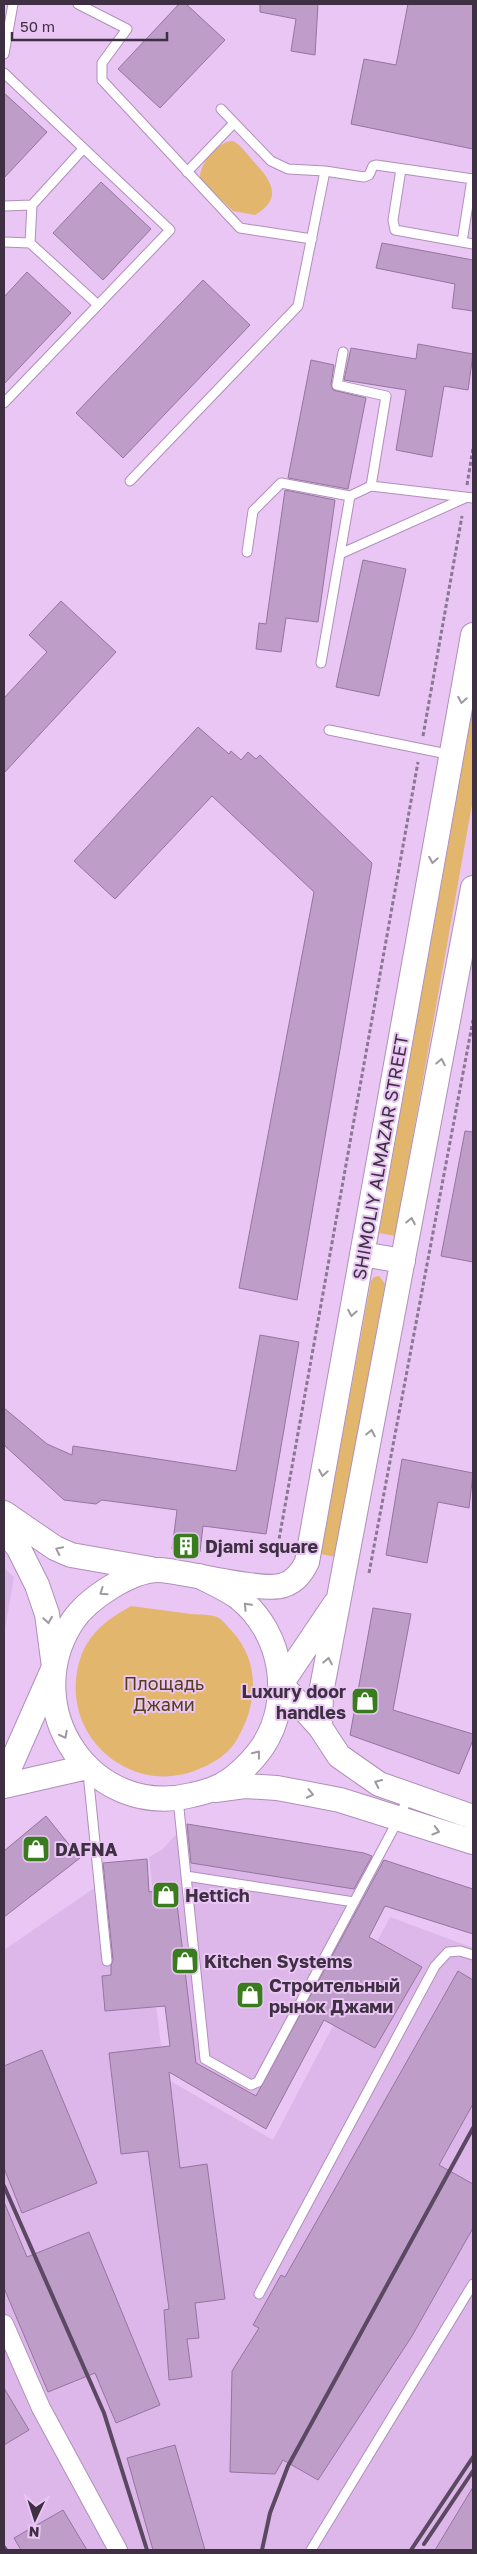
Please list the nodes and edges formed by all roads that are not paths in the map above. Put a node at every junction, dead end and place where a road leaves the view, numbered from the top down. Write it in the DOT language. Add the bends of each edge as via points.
graph roads {
  1 [pos="13,4"];
  2 [pos="78,4"];
  3 [pos="4,54"];
  4 [pos="4,73"];
  5 [pos="221,109"];
  6 [pos="234,123"];
  7 [pos="84,149"];
  8 [pos="402,169"];
  9 [pos="325,171"];
  10 [pos="188,172"];
  11 [pos="473,179"];
  12 [pos="32,205"];
  13 [pos="4,206"];
  14 [pos="312,239"];
  15 [pos="4,242"];
  16 [pos="462,242"];
  17 [pos="30,243"];
  18 [pos="473,244"];
  19 [pos="97,304"];
  20 [pos="343,352"];
  21 [pos="4,403"];
  22 [pos="130,481"];
  23 [pos="371,486"];
  24 [pos="350,496"];
  25 [pos="469,498"];
  26 [pos="247,552"];
  27 [pos="340,554"];
  28 [pos="473,635"];
  29 [pos="321,663"];
  30 [pos="329,730"];
  31 [pos="452,755"];
  32 [pos="473,888"];
  33 [pos="362,1254"];
  34 [pos="403,1261"];
  35 [pos="4,1513"];
  36 [pos="4,1531"];
  37 [pos="158,1570"];
  38 [pos="199,1576"];
  39 [pos="341,1595"];
  40 [pos="54,1666"];
  41 [pos="281,1684"];
  42 [pos="320,1727"];
  43 [pos="87,1768"];
  44 [pos="4,1780"];
  45 [pos="4,1786"];
  46 [pos="210,1791"];
  47 [pos="409,1794"];
  48 [pos="178,1799"];
  49 [pos="473,1817"];
  50 [pos="398,1820"];
  51 [pos="473,1842"];
  52 [pos="186,1876"];
  53 [pos="354,1902"];
  54 [pos="473,1955"];
  55 [pos="107,1961"];
  56 [pos="473,2284"];
  57 [pos="259,2294"];
  58 [pos="4,2324"];
  59 [pos="118,2550"];
  60 [pos="311,2550"];
  1 -- 3 [label="lane"];
  2 -- 10 [label="lane" via="127,29 102,63 102,80"];
  4 -- 7 [label="lane"];
  5 -- 6 [label="lane"];
  6 -- 9 [label="lane" via="278,165"];
  6 -- 10 [label="lane"];
  7 -- 12 [label="lane"];
  7 -- 19 [label="lane" via="170,230"];
  8 -- 9 [label="lane" via="374,166 364,177"];
  8 -- 11 [label="lane"];
  8 -- 16 [label="lane" via="393,220 395,230"];
  9 -- 14 [label="lane"];
  10 -- 14 [label="lane" via="240,228"];
  11 -- 16 [label="lane"];
  12 -- 13 [label="lane"];
  12 -- 17 [label="lane"];
  14 -- 22 [label="lane" via="298,306"];
  15 -- 17 [label="lane"];
  16 -- 18 [label="lane"];
  17 -- 19 [label="lane"];
  19 -- 21 [label="lane"];
  20 -- 23 [label="lane" via="336,385 386,396"];
  23 -- 24 [label="lane"];
  23 -- 25 [label="lane"];
  24 -- 26 [label="lane" via="281,483 253,511"];
  24 -- 27 [label="lane"];
  25 -- 27 [label="lane"];
  27 -- 29 [label="lane"];
  28 -- 31 [label="main road, SHIMOLIY ALMAZAR STREET, one-way"];
  30 -- 31 [label="lane"];
  31 -- 33 [label="main road, SHIMOLIY ALMAZAR STREET, one-way"];
  34 -- 32 [label="main road, one-way"];
  33 -- 34 [label="main road"];
  33 -- 38 [label="main road, SHIMOLIY ALMAZAR STREET, one-way" via="307,1562 302,1572 294,1580 273,1587"];
  39 -- 34 [label="main road, one-way"];
  37 -- 35 [label="main road, one-way" via="71,1555 48,1544"];
  36 -- 40 [label="main road, one-way" via="18,1547 37,1585 47,1614"];
  37 -- 38 [label="main road"];
  37 -- 40 [label="main road, one-way" via="129,1578 88,1602 61,1641"];
  41 -- 38 [label="main road, one-way" via="277,1657 256,1616 241,1599"];
  39 -- 41 [label="main road"];
  42 -- 39 [label="main road, one-way" via="321,1693"];
  40 -- 43 [label="main road, one-way" via="52,1689 62,1732"];
  40 -- 44 [label="main road"];
  41 -- 42 [label="main road"];
  46 -- 41 [label="main road, one-way" via="230,1780 263,1746 273,1726"];
  47 -- 42 [label="main road, one-way" via="379,1784 350,1766 339,1756"];
  43 -- 45 [label="main road"];
  43 -- 48 [label="main road" via="114,1787 145,1798"];
  43 -- 55 [label="lane"];
  46 -- 48 [label="main road"];
  46 -- 50 [label="main road, one-way" via="245,1786 277,1788 340,1800"];
  47 -- 49 [label="main road"];
  47 -- 50 [label="lane"];
  48 -- 52 [label="lane"];
  50 -- 51 [label="main road, one-way"];
  50 -- 53 [label="lane"];
  52 -- 53 [label="lane"];
  52 -- 53 [label="lane" via="205,2059 250,2086 258,2082"];
  54 -- 57 [label="lane" via="448,1952 435,1966"];
  56 -- 60 [label="lane"];
  58 -- 59 [label="street" via="41,2408"];
}
